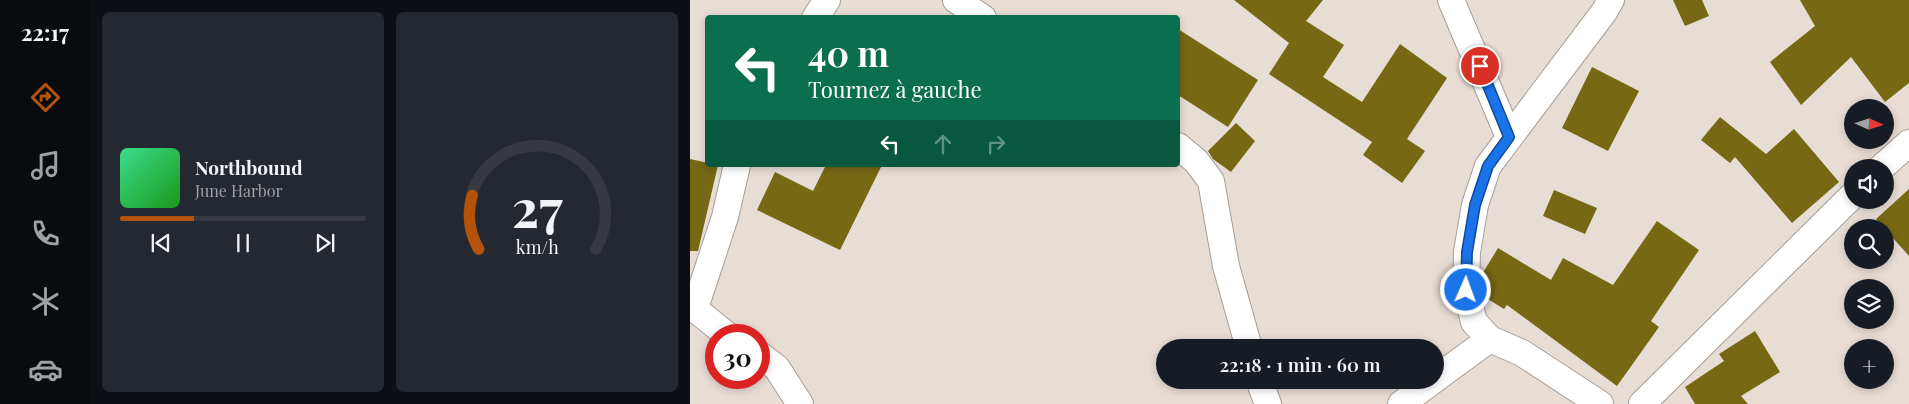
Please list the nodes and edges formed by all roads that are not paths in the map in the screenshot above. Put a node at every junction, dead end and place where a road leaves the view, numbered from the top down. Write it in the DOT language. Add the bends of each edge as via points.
graph roads {
  1 [pos="827,0"];
  2 [pos="956,0"];
  3 [pos="1451,0"];
  4 [pos="1611,0"];
  5 [pos="817,15"];
  6 [pos="978,15"];
  7 [pos="1509,137"];
  8 [pos="1909,143"];
  9 [pos="1180,148"];
  10 [pos="1891,159"];
  11 [pos="737,167"];
  12 [pos="1844,204"];
  13 [pos="692,307"];
  14 [pos="713,324"];
  15 [pos="1246,339"];
  16 [pos="1490,339"];
  17 [pos="770,363"];
  18 [pos="1444,373"];
  19 [pos="1262,389"];
  20 [pos="1422,389"];
  21 [pos="800,404"];
  22 [pos="1268,404"];
  23 [pos="1401,404"];
  24 [pos="1600,404"];
  25 [pos="1642,404"];
  1 -- 5 [label="street"];
  2 -- 6 [label="street"];
  3 -- 7 [label="street"];
  4 -- 7 [label="street"];
  7 -- 16 [label="street" via="1488,166 1475,205 1467,252 1466,290 1474,322"];
  8 -- 10 [label="street"];
  9 -- 15 [label="street" via="1196,161 1211,181 1226,266"];
  11 -- 13 [label="street" via="725,217"];
  12 -- 25 [label="street"];
  13 -- 14 [label="street"];
  16 -- 18 [label="street"];
  16 -- 24 [label="street" via="1522,353"];
  17 -- 21 [label="street"];
  19 -- 22 [label="street"];
  20 -- 23 [label="street"];
}
